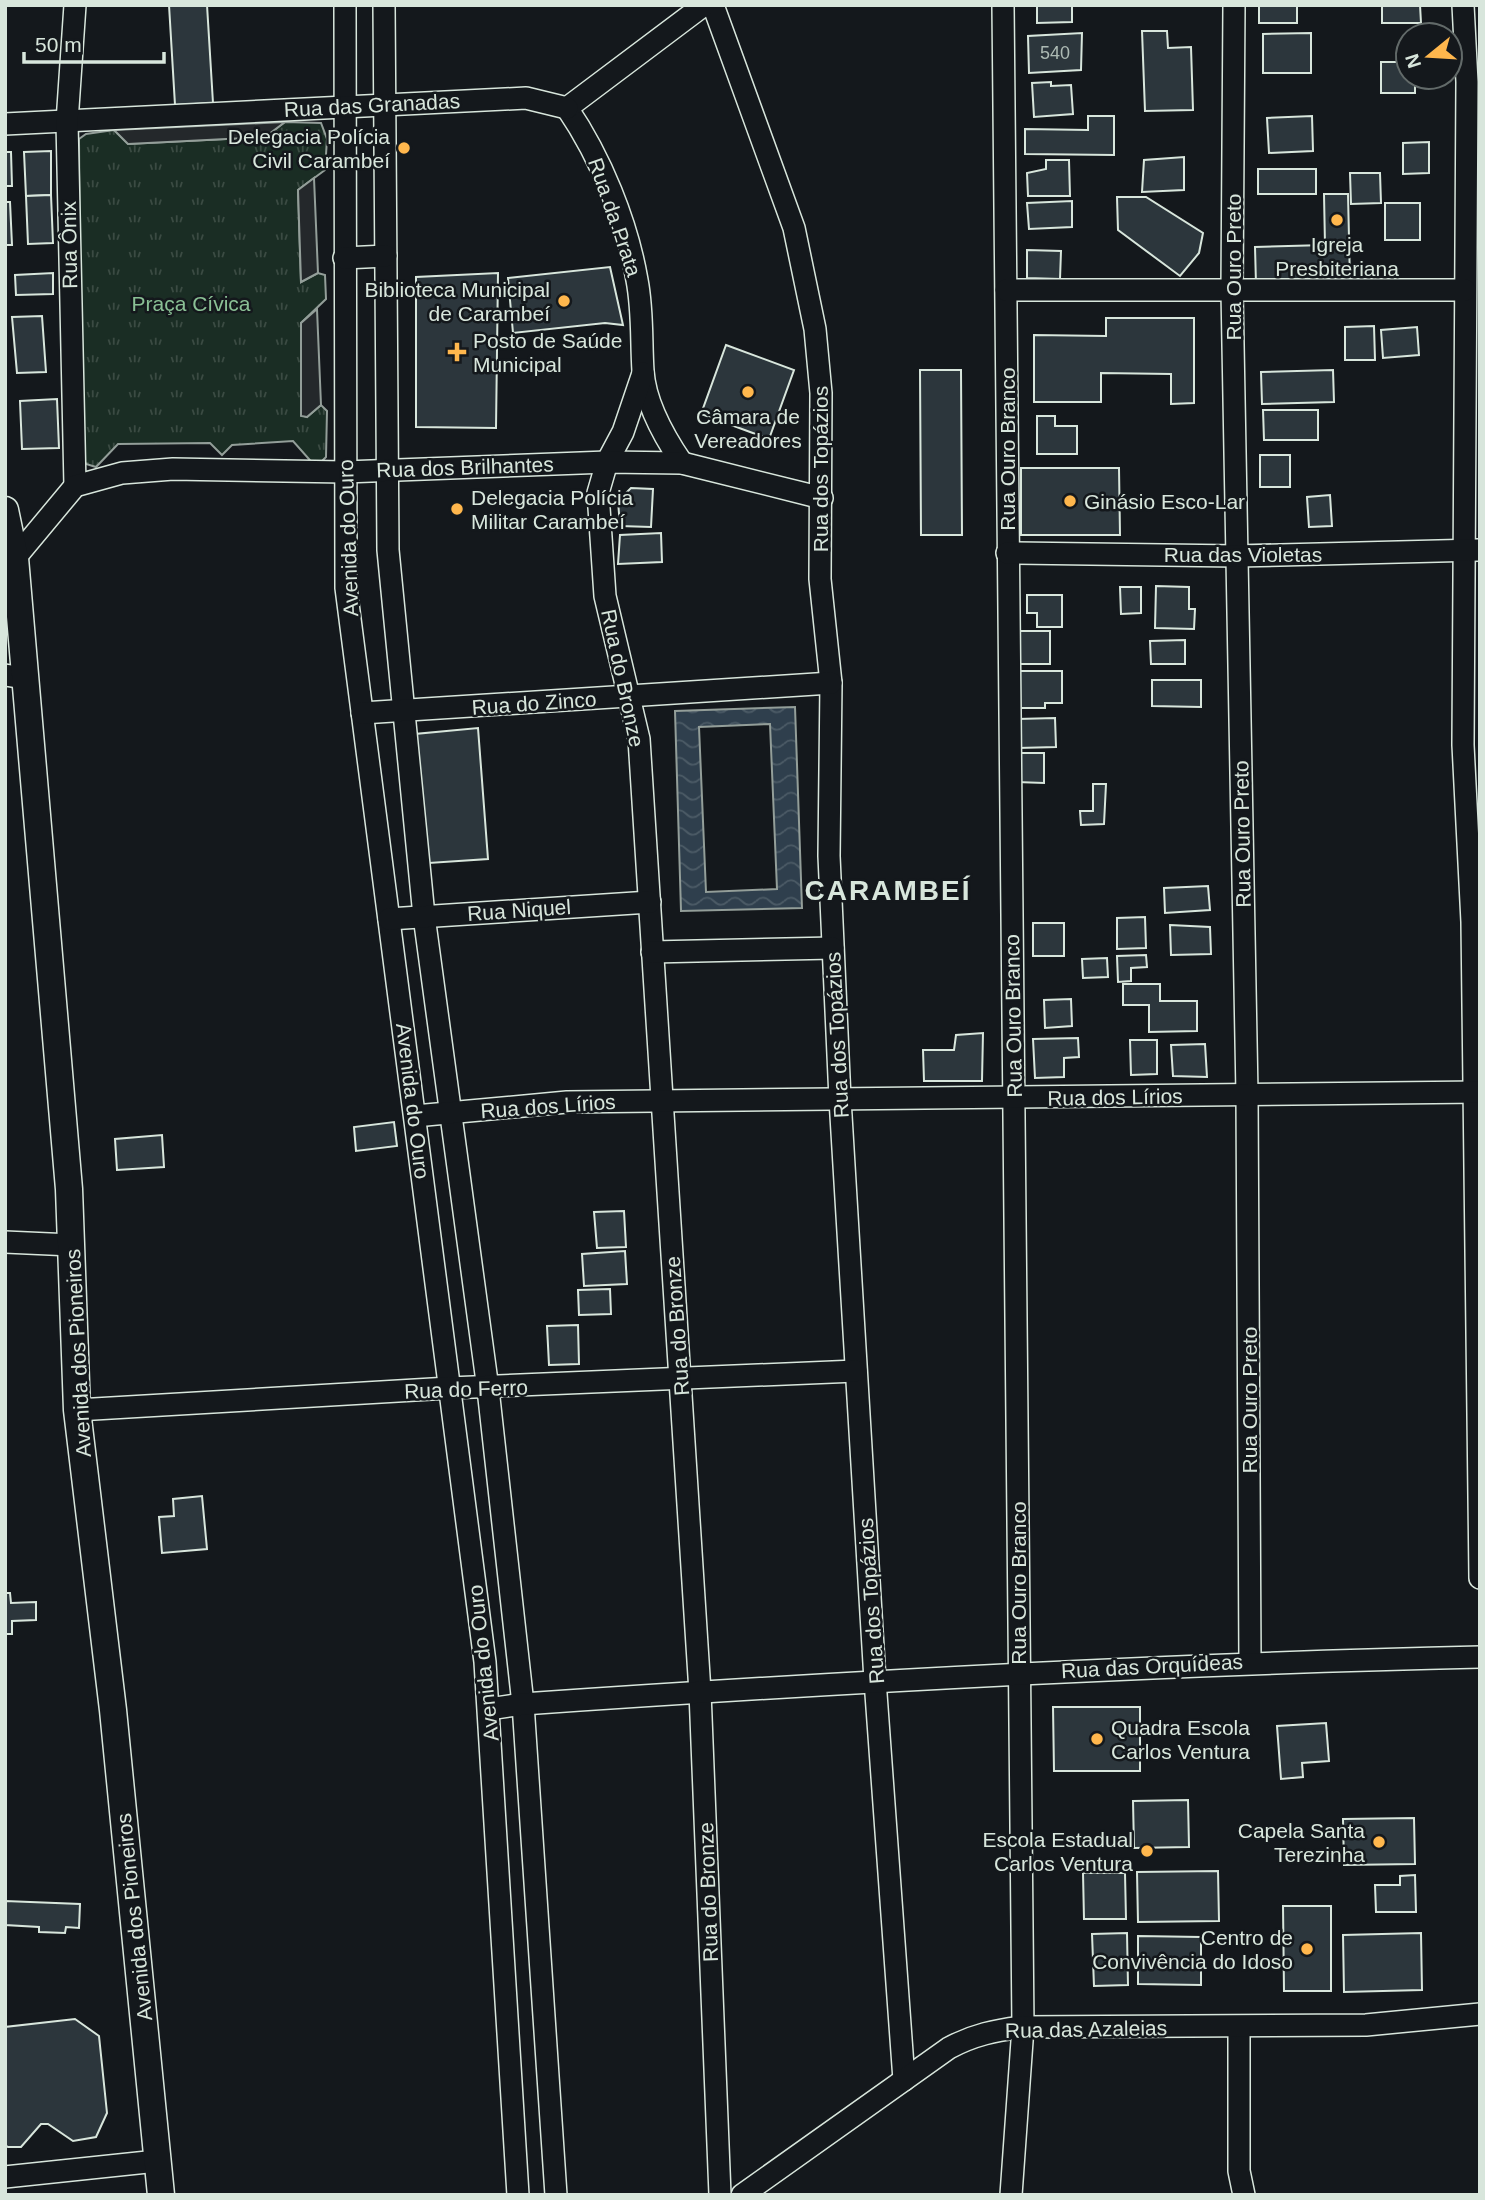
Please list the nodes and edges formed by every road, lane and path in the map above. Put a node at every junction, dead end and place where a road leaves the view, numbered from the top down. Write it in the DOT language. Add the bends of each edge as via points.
graph roads {
  1 [pos="75,5"];
  2 [pos="345,5"];
  3 [pos="384,5"];
  4 [pos="704,5"];
  5 [pos="713,5"];
  6 [pos="1003,5"];
  7 [pos="1234,5"];
  8 [pos="1463,5"];
  9 [pos="1474,82"];
  10 [pos="385,104"];
  11 [pos="345,105"];
  12 [pos="568,108"];
  13 [pos="67,122"];
  14 [pos="5,124"];
  15 [pos="386,256"];
  16 [pos="344,258"];
  17 [pos="1006,290"];
  18 [pos="1465,290"];
  19 [pos="1232,291"];
  20 [pos="643,373"];
  21 [pos="607,463"];
  22 [pos="682,463"];
  23 [pos="387,470"];
  24 [pos="345,472"];
  25 [pos="75,486"];
  26 [pos="822,498"];
  27 [pos="5,510"];
  28 [pos="1473,550"];
  29 [pos="1007,553"];
  30 [pos="1237,556"];
  31 [pos="15,558"];
  32 [pos="14,676"];
  33 [pos="831,683"];
  34 [pos="631,696"];
  35 [pos="405,711"];
  36 [pos="362,713"];
  37 [pos="1472,745"];
  38 [pos="650,902"];
  39 [pos="424,916"];
  40 [pos="389,919"];
  41 [pos="1476,922"];
  42 [pos="833,948"];
  43 [pos="652,952"];
  44 [pos="1477,1092"];
  45 [pos="1247,1094"];
  46 [pos="1014,1098"];
  47 [pos="840,1099"];
  48 [pos="661,1101"];
  49 [pos="453,1113"];
  50 [pos="415,1116"];
  51 [pos="5,1242"];
  52 [pos="72,1245"];
  53 [pos="1478,1263"];
  54 [pos="856,1371"];
  55 [pos="681,1380"];
  56 [pos="449,1388"];
  57 [pos="488,1389"];
  58 [pos="77,1410"];
  59 [pos="1479,1490"];
  60 [pos="1480,1577"];
  61 [pos="1480,1657"];
  62 [pos="1250,1662"];
  63 [pos="1018,1672"];
  64 [pos="875,1680"];
  65 [pos="700,1692"];
  66 [pos="523,1704"];
  67 [pos="489,1709"];
  68 [pos="1480,2014"];
  69 [pos="1239,2026"];
  70 [pos="1023,2027"];
  71 [pos="904,2080"];
  72 [pos="157,2161"];
  73 [pos="5,2178"];
  74 [pos="161,2195"];
  75 [pos="518,2195"];
  76 [pos="556,2195"];
  77 [pos="720,2195"];
  78 [pos="742,2195"];
  79 [pos="1011,2195"];
  80 [pos="1244,2195"];
  1 -- 13 [label="street, Rua Ônix"];
  2 -- 11 [label="street, Avenida do Ouro"];
  3 -- 10 [label="street, Avenida do Ouro"];
  4 -- 12 [label="street"];
  5 -- 26 [label="street, Rua dos Topázios" via="754,111 804,265 821,393"];
  6 -- 17 [label="street, Rua Ouro Branco"];
  7 -- 19 [label="street, Rua Ouro Preto"];
  8 -- 9 [label="street"];
  9 -- 18 [label="street"];
  10 -- 11 [label="street, Rua das Granadas"];
  10 -- 12 [label="street, Rua das Granadas" via="526,98"];
  10 -- 15 [label="street, Avenida do Ouro"];
  11 -- 13 [label="street, Rua das Granadas"];
  11 -- 16 [label="street, Avenida do Ouro"];
  12 -- 20 [label="street, Rua da Prata" via="600,165 631,256 644,335"];
  13 -- 14 [label="street, Rua das Granadas"];
  13 -- 25 [label="street, Rua Ônix"];
  15 -- 16 [label="street"];
  15 -- 23 [label="street, Avenida do Ouro"];
  16 -- 24 [label="street, Avenida do Ouro"];
  17 -- 19 [label="street"];
  17 -- 29 [label="street, Rua Ouro Branco"];
  18 -- 19 [label="street"];
  18 -- 28 [label="street"];
  19 -- 30 [label="street, Rua Ouro Preto"];
  20 -- 21 [label="street, Rua da Prata"];
  20 -- 22 [label="street, Rua da Prata" via="660,426"];
  21 -- 22 [label="street, Rua dos Brilhantes"];
  21 -- 23 [label="street, Rua dos Brilhantes"];
  21 -- 34 [label="street, Rua do Bronze" via="598,493 605,596"];
  22 -- 26 [label="street, Rua dos Brilhantes"];
  23 -- 24 [label="street, Rua dos Brilhantes"];
  23 -- 35 [label="street, Avenida do Ouro" via="388,550"];
  24 -- 25 [label="street, Rua dos Brilhantes" via="173,469 122,473"];
  24 -- 36 [label="street, Avenida do Ouro" via="346,588"];
  25 -- 31 [label="street"];
  26 -- 33 [label="street, Rua dos Topázios" via="820,579"];
  27 -- 31 [label="main road, Avenida dos Pioneiros"];
  28 -- 30 [label="street, Rua das Violetas"];
  28 -- 37 [label="street"];
  29 -- 30 [label="street, Rua das Violetas"];
  29 -- 46 [label="street, Rua Ouro Branco"];
  30 -- 45 [label="street, Rua Ouro Preto"];
  31 -- 32 [label="main road, Avenida dos Pioneiros"];
  32 -- 52 [label="main road, Avenida dos Pioneiros"];
  33 -- 34 [label="street, Rua do Zinco"];
  33 -- 42 [label="street, Rua dos Topázios"];
  34 -- 35 [label="street, Rua do Zinco"];
  34 -- 38 [label="street, Rua do Bronze" via="639,738"];
  35 -- 36 [label="street, Rua do Zinco"];
  35 -- 39 [label="street, Avenida do Ouro"];
  36 -- 40 [label="street, Avenida do Ouro"];
  37 -- 41 [label="street"];
  38 -- 39 [label="street, Rua Niquel"];
  38 -- 43 [label="street, Rua do Bronze"];
  39 -- 40 [label="street, Rua Niquel"];
  39 -- 49 [label="street, Avenida do Ouro"];
  40 -- 50 [label="street, Avenida do Ouro"];
  41 -- 44 [label="street"];
  42 -- 43 [label="street"];
  42 -- 47 [label="street, Rua dos Topázios"];
  43 -- 48 [label="street, Rua do Bronze"];
  44 -- 45 [label="street, Rua dos Lírios"];
  44 -- 53 [label="street"];
  45 -- 46 [label="street, Rua dos Lírios"];
  45 -- 62 [label="street, Rua Ouro Preto"];
  46 -- 47 [label="street, Rua dos Lírios"];
  46 -- 63 [label="street, Rua Ouro Branco"];
  47 -- 48 [label="street, Rua dos Lírios"];
  47 -- 54 [label="street, Rua dos Topázios"];
  48 -- 49 [label="street, Rua dos Lírios" via="567,1102"];
  48 -- 55 [label="street, Rua do Bronze"];
  49 -- 50 [label="street, Rua dos Lírios"];
  49 -- 57 [label="street, Avenida do Ouro"];
  50 -- 56 [label="street, Avenida do Ouro"];
  51 -- 52 [label="street"];
  52 -- 58 [label="main road, Avenida dos Pioneiros"];
  53 -- 59 [label="street"];
  54 -- 55 [label="street, Rua do Ferro"];
  54 -- 64 [label="street, Rua dos Topázios"];
  55 -- 57 [label="street, Rua do Ferro"];
  55 -- 65 [label="street, Rua do Bronze"];
  56 -- 57 [label="street, Rua do Ferro"];
  56 -- 58 [label="street, Rua do Ferro"];
  56 -- 67 [label="street, Avenida do Ouro"];
  57 -- 66 [label="street, Avenida do Ouro"];
  58 -- 72 [label="main road, Avenida dos Pioneiros" via="113,1710"];
  59 -- 60 [label="street"];
  61 -- 62 [label="street, Rua das Orquídeas"];
  62 -- 63 [label="street, Rua das Orquídeas"];
  63 -- 64 [label="street, Rua das Orquídeas"];
  63 -- 70 [label="street, Rua Ouro Branco"];
  64 -- 65 [label="street, Rua das Orquídeas"];
  64 -- 71 [label="street, Rua dos Topázios"];
  65 -- 66 [label="street, Rua das Orquídeas"];
  65 -- 77 [label="street, Rua do Bronze"];
  66 -- 67 [label="street, Rua das Orquídeas"];
  66 -- 76 [label="street, Avenida do Ouro"];
  67 -- 75 [label="street, Avenida do Ouro"];
  68 -- 69 [label="street, Rua das Azaleias" via="1366,2025"];
  69 -- 70 [label="street, Rua das Azaleias"];
  69 -- 80 [label="street" via="1239,2171"];
  70 -- 71 [label="street, Rua das Azaleias" via="970,2037"];
  70 -- 79 [label="street, Rua Ouro Branco"];
  71 -- 78 [label="street, Rua das Azaleias"];
  72 -- 73 [label="street"];
  72 -- 74 [label="main road, Avenida dos Pioneiros"];
}
